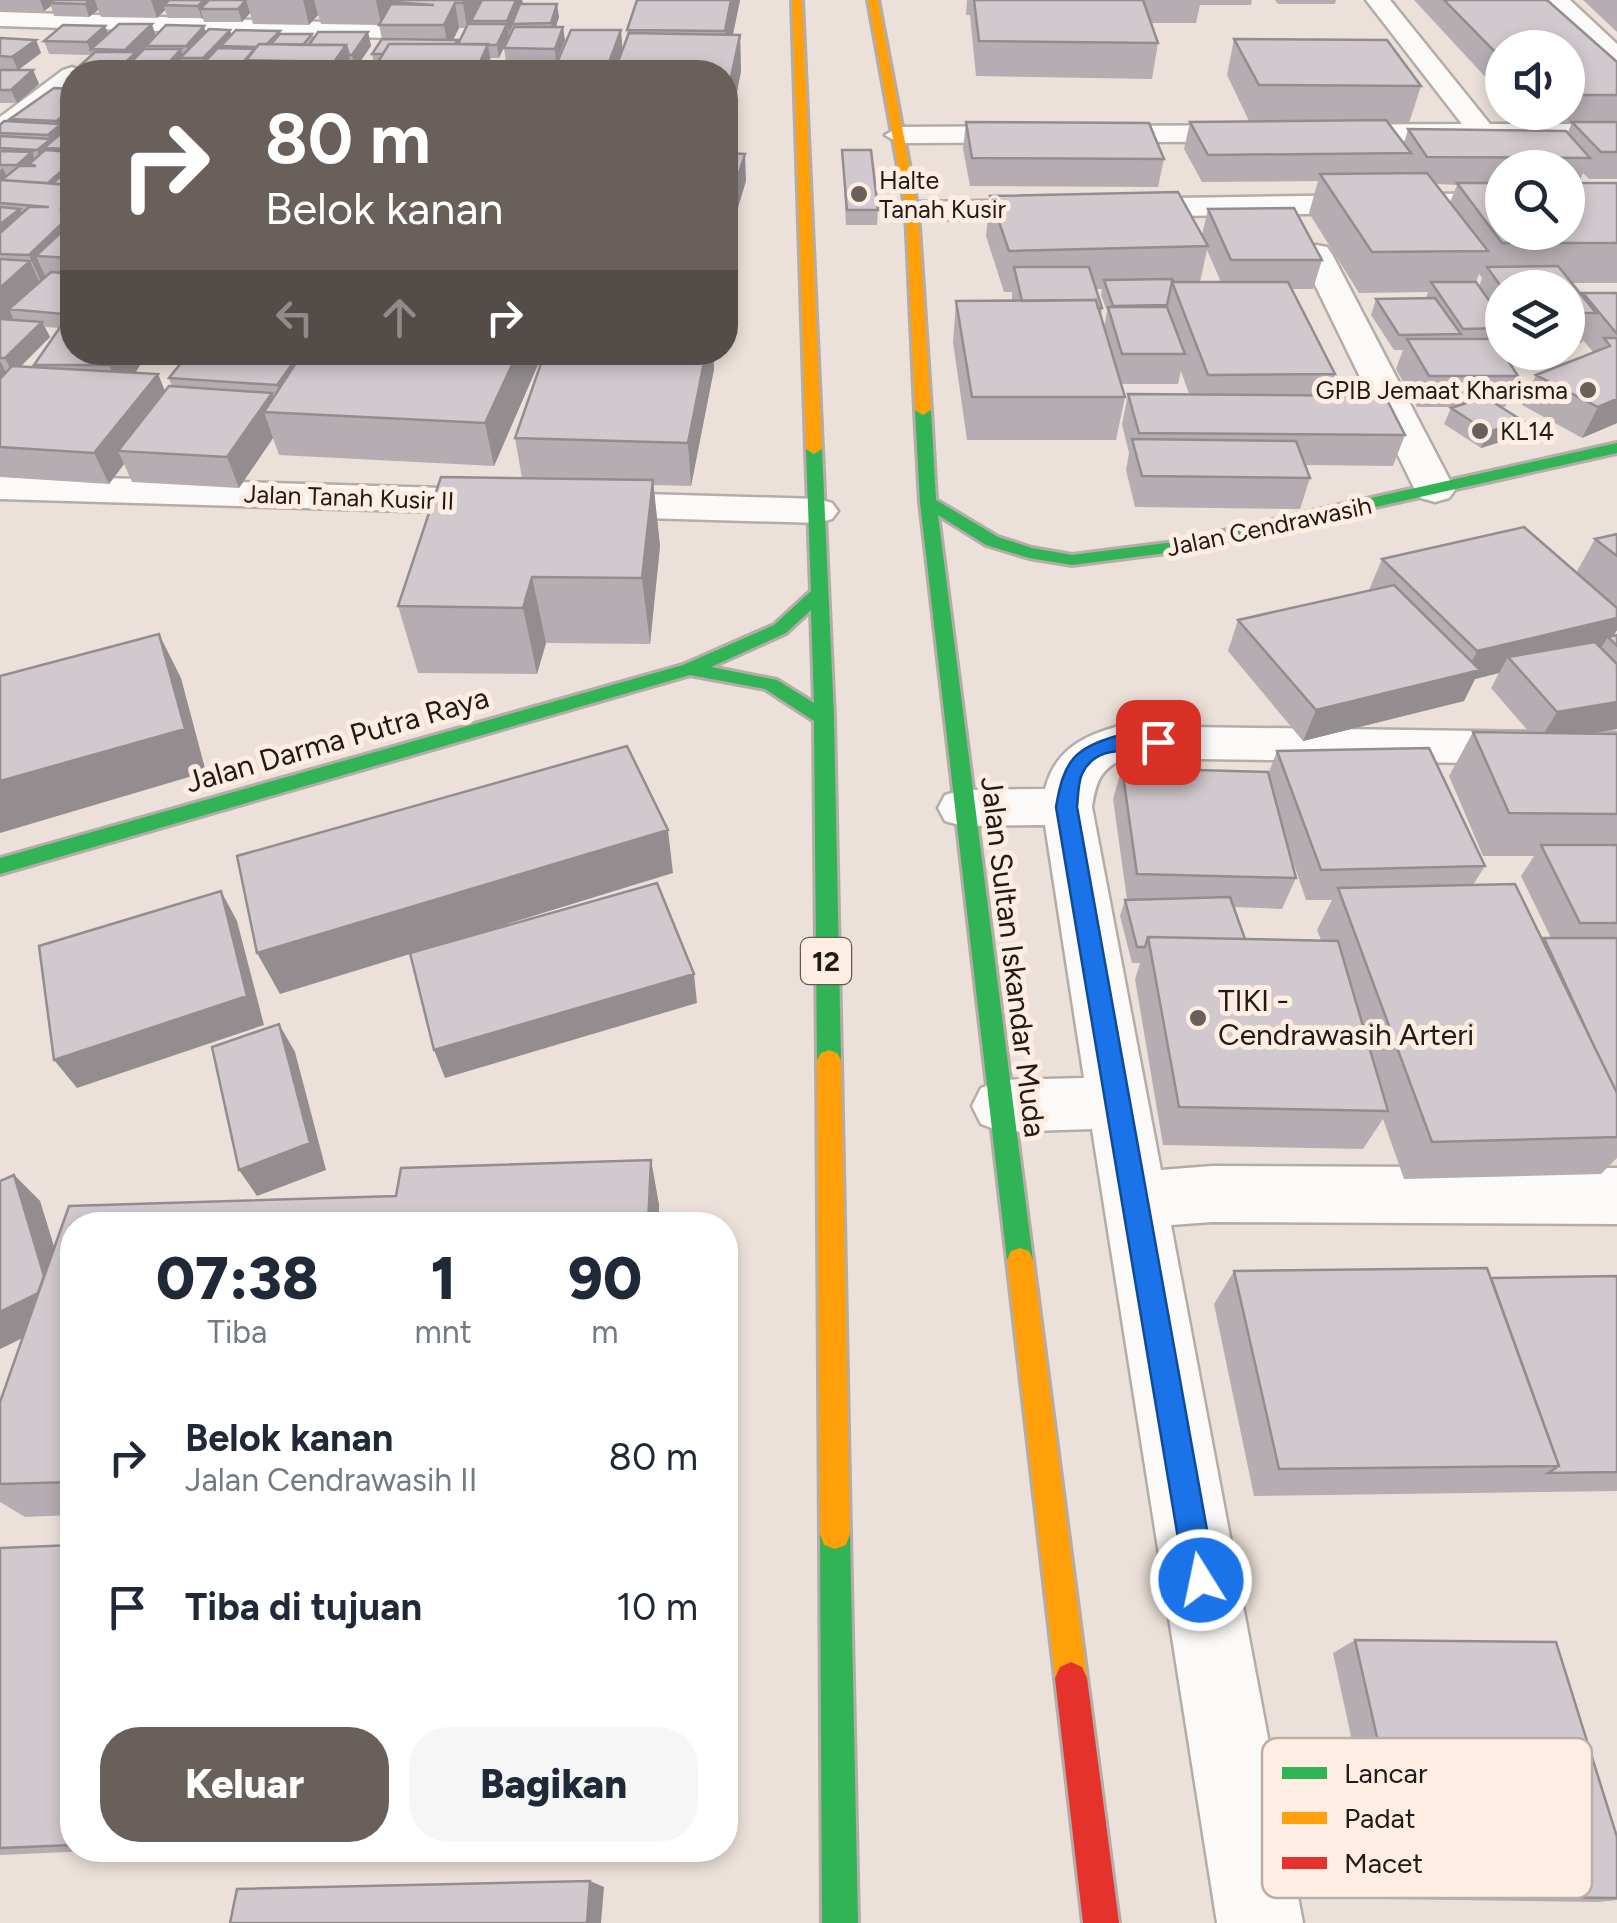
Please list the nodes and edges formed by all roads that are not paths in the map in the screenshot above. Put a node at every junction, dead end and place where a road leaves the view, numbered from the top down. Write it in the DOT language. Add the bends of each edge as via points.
graph roads {
  1 [pos="66,0"];
  2 [pos="797,0"];
  3 [pos="873,0"];
  4 [pos="1378,0"];
  5 [pos="1557,0"];
  6 [pos="0,19"];
  7 [pos="40,20"];
  8 [pos="135,24"];
  9 [pos="1617,58"];
  10 [pos="369,59"];
  11 [pos="90,60"];
  12 [pos="60,86"];
  13 [pos="0,130"];
  14 [pos="1482,132"];
  15 [pos="1617,132"];
  16 [pos="899,136"];
  17 [pos="1485,202"];
  18 [pos="912,210"];
  19 [pos="1316,254"];
  20 [pos="1617,448"];
  21 [pos="0,487"];
  22 [pos="1436,490"];
  23 [pos="928,502"];
  24 [pos="818,511"];
  25 [pos="820,592"];
  26 [pos="690,670"];
  27 [pos="824,718"];
  28 [pos="1617,749"];
  29 [pos="1078,780"];
  30 [pos="963,808"];
  31 [pos="0,866"];
  32 [pos="1118,1103"];
  33 [pos="1002,1106"];
  34 [pos="1617,1196"];
  35 [pos="1134,1200"];
  36 [pos="840,1923"];
  37 [pos="1101,1923"];
  38 [pos="1260,1923"];
  1 -- 7 [label="street"];
  2 -- 24 [label="main road, 12"];
  3 -- 16 [label="main road, Jalan Sultan Iskandar Muda"];
  4 -- 14 [label="street"];
  5 -- 9 [label="street"];
  6 -- 7 [label="street"];
  7 -- 8 [label="street"];
  8 -- 10 [label="street" via="392,23"];
  8 -- 11 [label="street"];
  12 -- 13 [label="street"];
  14 -- 15 [label="street"];
  14 -- 16 [label="street"];
  16 -- 18 [label="main road, Jalan Sultan Iskandar Muda"];
  17 -- 18 [label="street"];
  18 -- 23 [label="main road, Jalan Sultan Iskandar Muda"];
  19 -- 22 [label="street"];
  20 -- 22 [label="main road, Jalan Cendrawasih"];
  21 -- 24 [label="street, Jalan Tanah Kusir II"];
  22 -- 23 [label="main road, Jalan Cendrawasih" via="1174,547 1072,560 992,541"];
  23 -- 30 [label="main road, Jalan Sultan Iskandar Muda"];
  24 -- 25 [label="main road, 12"];
  25 -- 26 [label="main road, Jalan Darma Putra Raya" via="780,629"];
  25 -- 27 [label="main road, 12"];
  26 -- 27 [label="main road, Jalan Darma Putra Raya" via="770,684"];
  26 -- 31 [label="main road, Jalan Darma Putra Raya"];
  27 -- 36 [label="main road, 12"];
  28 -- 29 [label="street" via="1120,742"];
  29 -- 30 [label="street"];
  29 -- 32 [label="street"];
  30 -- 33 [label="main road, Jalan Sultan Iskandar Muda"];
  32 -- 33 [label="street"];
  32 -- 35 [label="street"];
  33 -- 37 [label="main road, Jalan Sultan Iskandar Muda"];
  34 -- 35 [label="street" via="1212,1194"];
  35 -- 38 [label="street"];
}
